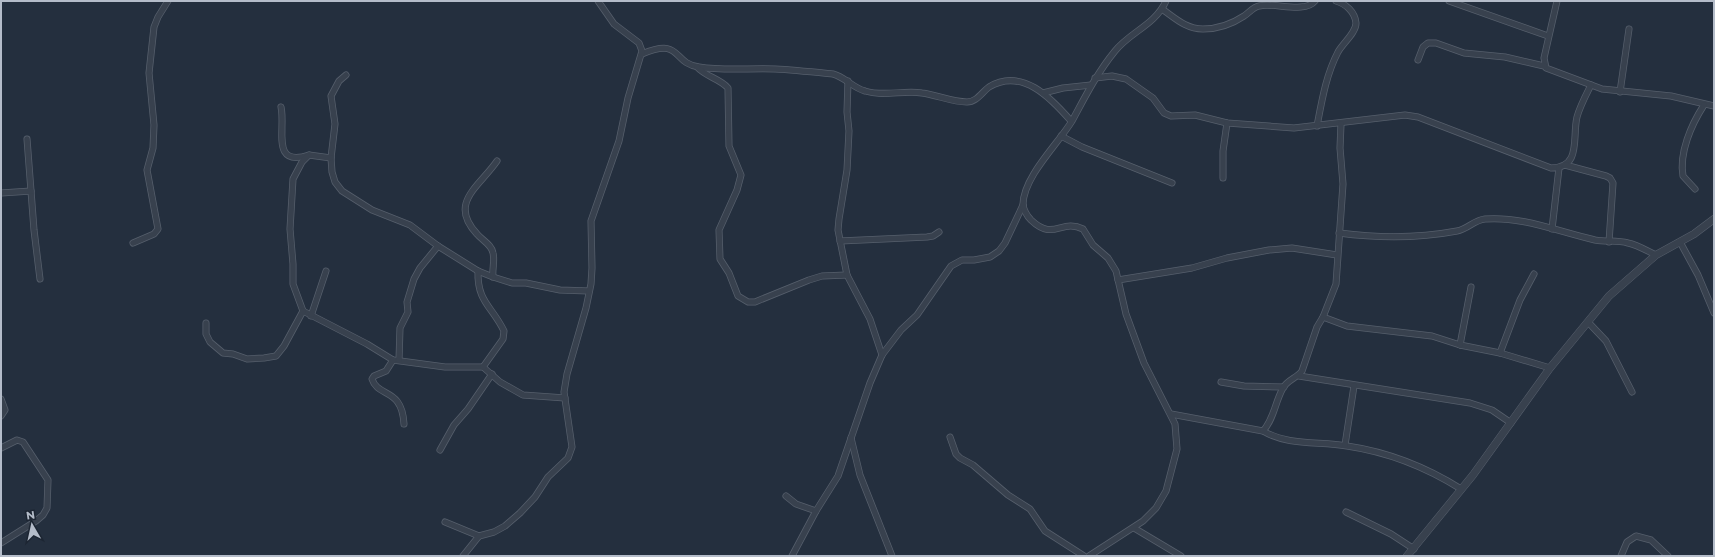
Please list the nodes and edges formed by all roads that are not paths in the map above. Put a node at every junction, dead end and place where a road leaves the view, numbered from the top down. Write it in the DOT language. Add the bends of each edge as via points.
graph roads {
  1 [pos="168,1"];
  2 [pos="598,1"];
  3 [pos="1166,1"];
  4 [pos="1315,1"];
  5 [pos="1336,1"];
  6 [pos="1449,1"];
  7 [pos="1557,1"];
  8 [pos="1347,4"];
  9 [pos="1162,9"];
  10 [pos="1629,30"];
  11 [pos="1548,36"];
  12 [pos="642,54"];
  13 [pos="1418,60"];
  14 [pos="1544,66"];
  15 [pos="697,67"];
  16 [pos="346,75"];
  17 [pos="1095,78"];
  18 [pos="848,81"];
  19 [pos="1091,85"];
  20 [pos="1591,85"];
  21 [pos="1620,92"];
  22 [pos="1043,94"];
  23 [pos="1704,105"];
  24 [pos="1714,106"];
  25 [pos="281,107"];
  26 [pos="1071,121"];
  27 [pos="1227,123"];
  28 [pos="1341,124"];
  29 [pos="1317,126"];
  30 [pos="1061,136"];
  31 [pos="27,139"];
  32 [pos="309,155"];
  33 [pos="331,158"];
  34 [pos="497,161"];
  35 [pos="1562,167"];
  36 [pos="1223,178"];
  37 [pos="1172,183"];
  38 [pos="1695,189"];
  39 [pos="31,191"];
  40 [pos="1,193"];
  41 [pos="1023,205"];
  42 [pos="1714,219"];
  43 [pos="1552,229"];
  44 [pos="939,232"];
  45 [pos="1339,233"];
  46 [pos="840,240"];
  47 [pos="1609,242"];
  48 [pos="1680,242"];
  49 [pos="133,243"];
  50 [pos="438,246"];
  51 [pos="1337,255"];
  52 [pos="1656,255"];
  53 [pos="326,271"];
  54 [pos="478,271"];
  55 [pos="1534,274"];
  56 [pos="847,275"];
  57 [pos="493,277"];
  58 [pos="40,279"];
  59 [pos="1118,280"];
  60 [pos="1471,287"];
  61 [pos="589,291"];
  62 [pos="303,312"];
  63 [pos="1714,313"];
  64 [pos="311,316"];
  65 [pos="1323,316"];
  66 [pos="1588,322"];
  67 [pos="206,323"];
  68 [pos="1460,345"];
  69 [pos="1500,353"];
  70 [pos="882,355"];
  71 [pos="396,360"];
  72 [pos="483,367"];
  73 [pos="1550,368"];
  74 [pos="492,374"];
  75 [pos="1299,376"];
  76 [pos="1221,382"];
  77 [pos="1284,386"];
  78 [pos="1354,386"];
  79 [pos="1632,392"];
  80 [pos="565,398"];
  81 [pos="1,399"];
  82 [pos="1171,414"];
  83 [pos="1,416"];
  84 [pos="1511,423"];
  85 [pos="404,424"];
  86 [pos="1263,431"];
  87 [pos="950,437"];
  88 [pos="851,438"];
  89 [pos="1345,445"];
  90 [pos="1,448"];
  91 [pos="440,450"];
  92 [pos="1461,489"];
  93 [pos="786,496"];
  94 [pos="816,511"];
  95 [pos="1346,512"];
  96 [pos="445,522"];
  97 [pos="1134,528"];
  98 [pos="479,536"];
  99 [pos="1,543"];
  100 [pos="1414,549"];
  101 [pos="464,556"];
  102 [pos="792,556"];
  103 [pos="892,556"];
  104 [pos="1084,556"];
  105 [pos="1089,556"];
  106 [pos="1181,556"];
  107 [pos="1408,556"];
  108 [pos="1621,556"];
  109 [pos="1668,556"];
  1 -- 49 [label="street" via="154,27 149,73 154,125 153,148 147,170 158,229 154,234"];
  2 -- 12 [label="street" via="614,24 641,45"];
  3 -- 9 [label="street"];
  4 -- 9 [label="street" via="1304,8 1257,6 1230,23 1204,29 1188,27"];
  5 -- 8 [label="street"];
  6 -- 11 [label="street"];
  7 -- 11 [label="street"];
  8 -- 29 [label="street" via="1355,19 1355,30 1338,52 1328,76"];
  9 -- 17 [label="street" via="1156,18 1115,50"];
  10 -- 21 [label="street"];
  11 -- 14 [label="street"];
  12 -- 15 [label="street" via="666,48 674,50 683,60"];
  12 -- 61 [label="street" via="628,98 616,151 593,212"];
  13 -- 14 [label="street" via="1423,47 1428,43 1436,43 1464,52 1505,57"];
  14 -- 20 [label="street"];
  15 -- 18 [label="street" via="833,74"];
  15 -- 56 [label="street" via="703,73 722,81 728,88 729,146 740,175 740,182 719,230 720,259 738,296 748,302 754,302 822,276"];
  16 -- 33 [label="street" via="339,81 331,96 335,124"];
  17 -- 19 [label="street"];
  17 -- 27 [label="street" via="1112,76 1126,79 1153,98 1164,113 1171,116 1195,115"];
  18 -- 22 [label="street" via="864,91 886,94 922,93 965,102 974,100 993,85 1020,80"];
  18 -- 46 [label="street" via="849,131 847,170 838,219"];
  19 -- 22 [label="street" via="1063,88"];
  19 -- 26 [label="street"];
  20 -- 21 [label="street"];
  20 -- 35 [label="street" via="1577,116 1574,155"];
  21 -- 23 [label="street" via="1672,96"];
  22 -- 26 [label="street"];
  23 -- 24 [label="street"];
  23 -- 38 [label="street" via="1692,126 1683,165 1683,176"];
  25 -- 32 [label="street" via="284,123 282,148 286,154 295,158"];
  26 -- 30 [label="street"];
  27 -- 29 [label="street" via="1281,128"];
  27 -- 36 [label="street"];
  28 -- 29 [label="street"];
  28 -- 35 [label="street" via="1405,115 1418,117 1542,166"];
  28 -- 45 [label="street" via="1343,184"];
  30 -- 37 [label="street"];
  30 -- 41 [label="street" via="1038,168"];
  31 -- 39 [label="street"];
  32 -- 33 [label="street"];
  32 -- 62 [label="street" via="293,179 290,229 293,284"];
  33 -- 50 [label="street" via="335,182 342,191 372,210 410,225"];
  34 -- 57 [label="street" via="466,201 464,213 472,228 491,248"];
  35 -- 43 [label="street"];
  35 -- 47 [label="street" via="1606,176 1614,183"];
  39 -- 40 [label="street"];
  39 -- 58 [label="street"];
  41 -- 59 [label="street" via="1030,219 1046,230 1071,225 1083,229 1093,245 1112,263"];
  41 -- 70 [label="street" via="1006,243 999,251 990,257 962,260 951,266 917,315 901,330"];
  42 -- 48 [label="street"];
  43 -- 45 [label="street" via="1521,222 1486,219 1448,233 1371,237"];
  43 -- 47 [label="street"];
  44 -- 46 [label="street" via="926,237"];
  45 -- 51 [label="street"];
  46 -- 56 [label="street"];
  47 -- 52 [label="street" via="1639,246"];
  48 -- 52 [label="street"];
  48 -- 63 [label="street"];
  50 -- 54 [label="street"];
  50 -- 71 [label="street" via="414,279 407,302 408,312 400,328"];
  51 -- 59 [label="street" via="1292,248 1269,250 1192,268"];
  51 -- 65 [label="street" via="1336,284"];
  52 -- 66 [label="street" via="1609,296"];
  53 -- 64 [label="street"];
  54 -- 57 [label="street"];
  54 -- 72 [label="street" via="478,286 482,297 504,335"];
  55 -- 69 [label="street" via="1520,300"];
  56 -- 70 [label="street" via="870,319"];
  57 -- 61 [label="street" via="560,290"];
  59 -- 82 [label="street" via="1126,314 1144,363"];
  60 -- 68 [label="street"];
  61 -- 80 [label="street" via="567,374"];
  62 -- 64 [label="street"];
  62 -- 67 [label="street" via="276,356 264,358 247,359 222,353 210,342 206,334"];
  64 -- 71 [label="street"];
  65 -- 68 [label="street" via="1348,326 1432,336"];
  65 -- 75 [label="street"];
  66 -- 73 [label="street"];
  66 -- 79 [label="street" via="1606,341"];
  68 -- 69 [label="street"];
  69 -- 73 [label="street"];
  70 -- 88 [label="street"];
  71 -- 72 [label="street" via="446,367"];
  71 -- 85 [label="street" via="386,371 372,379 399,402 404,413"];
  72 -- 74 [label="street"];
  73 -- 84 [label="street"];
  74 -- 80 [label="street" via="523,395"];
  74 -- 91 [label="street"];
  75 -- 77 [label="street"];
  75 -- 78 [label="street"];
  76 -- 77 [label="street" via="1244,386"];
  77 -- 86 [label="street" via="1269,424"];
  78 -- 84 [label="street" via="1476,404 1492,410"];
  78 -- 89 [label="street"];
  80 -- 98 [label="street" via="572,447 568,458 548,477 530,502 505,526"];
  81 -- 83 [label="street" via="5,410"];
  82 -- 86 [label="street"];
  82 -- 97 [label="street" via="1175,424 1177,449 1166,490 1156,508"];
  84 -- 92 [label="street" via="1474,476"];
  86 -- 89 [label="street" via="1272,437 1283,439"];
  87 -- 104 [label="street" via="960,458 973,465 1008,495 1030,508 1045,530"];
  88 -- 94 [label="street" via="838,476"];
  88 -- 103 [label="street" via="860,475"];
  89 -- 92 [label="street" via="1374,451 1425,468"];
  90 -- 99 [label="street" via="17,440 23,442 49,482 47,508 43,515"];
  92 -- 100 [label="street"];
  93 -- 94 [label="street" via="796,504"];
  94 -- 102 [label="street"];
  95 -- 100 [label="street" via="1391,534"];
  96 -- 98 [label="street"];
  97 -- 105 [label="street"];
  97 -- 106 [label="street"];
  98 -- 101 [label="street"];
  100 -- 107 [label="street"];
  108 -- 109 [label="street" via="1627,542 1636,536 1651,540"];
}
